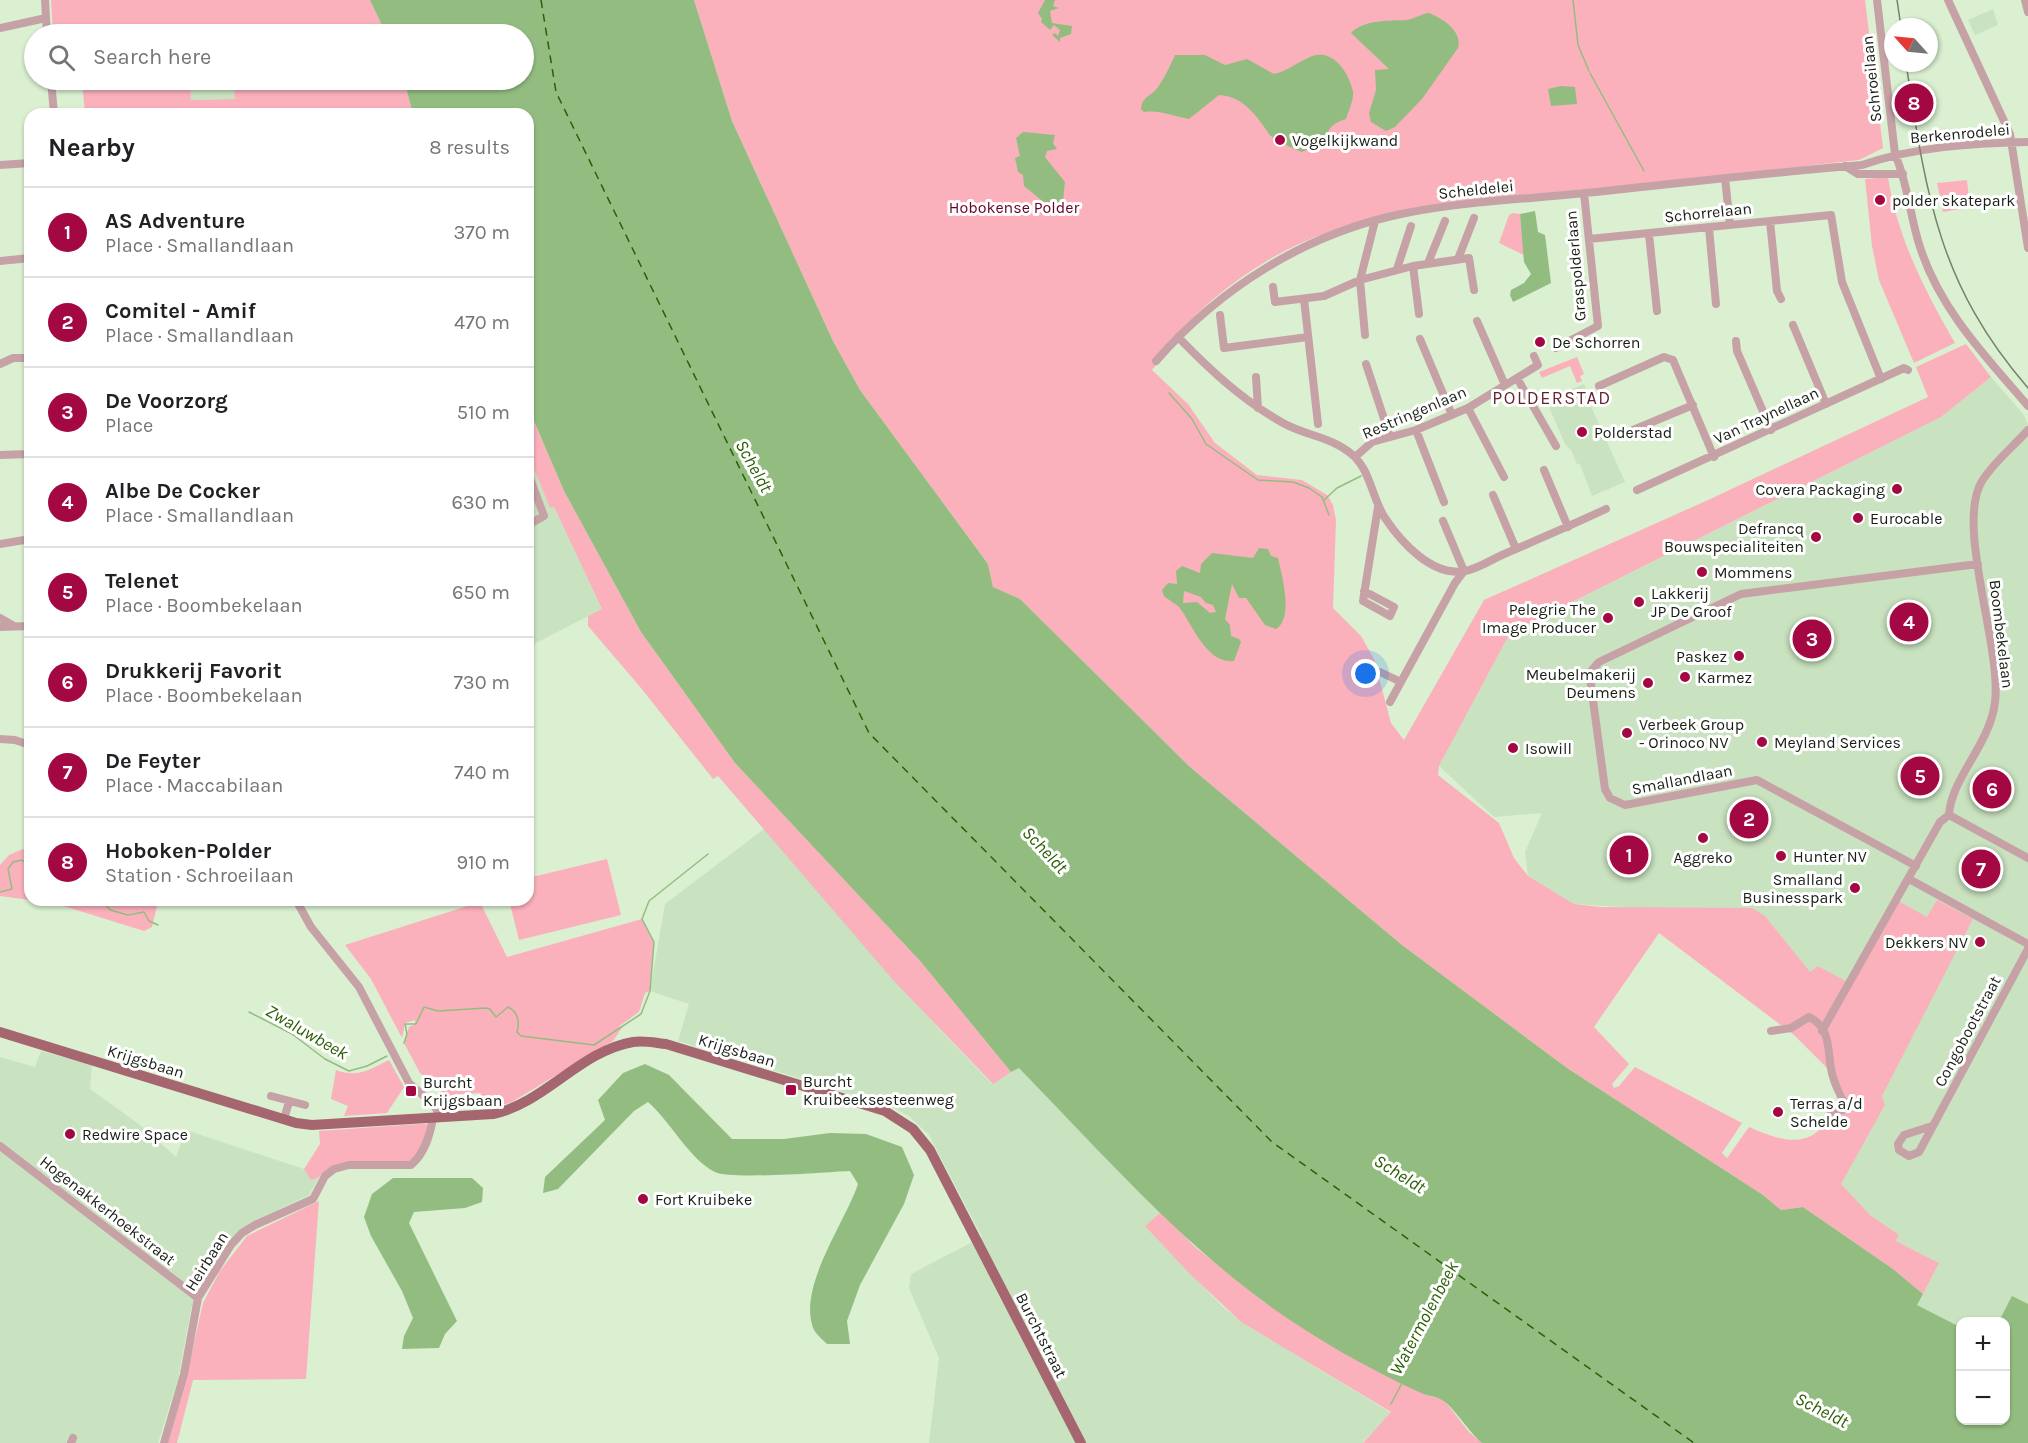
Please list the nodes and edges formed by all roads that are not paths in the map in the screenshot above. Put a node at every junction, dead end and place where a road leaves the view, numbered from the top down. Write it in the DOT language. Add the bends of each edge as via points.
graph roads {
  1 [pos="45,0"];
  2 [pos="1877,0"];
  3 [pos="1948,0"];
  4 [pos="2025,0"];
  5 [pos="2028,12"];
  6 [pos="46,18"];
  7 [pos="46,24"];
  8 [pos="0,28"];
  9 [pos="52,90"];
  10 [pos="53,108"];
  11 [pos="2028,142"];
  12 [pos="2011,143"];
  13 [pos="1895,154"];
  14 [pos="24,163"];
  15 [pos="0,165"];
  16 [pos="1845,166"];
  17 [pos="1904,174"];
  18 [pos="1725,178"];
  19 [pos="1584,194"];
  20 [pos="1474,218"];
  21 [pos="1375,221"];
  22 [pos="1445,221"];
  23 [pos="1770,221"];
  24 [pos="1730,225"];
  25 [pos="1411,226"];
  26 [pos="1709,228"];
  27 [pos="1649,234"];
  28 [pos="1589,239"];
  29 [pos="2028,248"];
  30 [pos="24,259"];
  31 [pos="1458,259"];
  32 [pos="0,261"];
  33 [pos="1428,263"];
  34 [pos="1413,266"];
  35 [pos="1397,269"];
  36 [pos="1360,280"];
  37 [pos="1273,287"];
  38 [pos="1474,290"];
  39 [pos="1304,299"];
  40 [pos="1781,299"];
  41 [pos="1716,304"];
  42 [pos="1657,311"];
  43 [pos="1419,314"];
  44 [pos="1220,315"];
  45 [pos="1477,321"];
  46 [pos="1793,325"];
  47 [pos="1365,335"];
  48 [pos="1178,337"];
  49 [pos="1308,337"];
  50 [pos="1420,339"];
  51 [pos="1736,341"];
  52 [pos="1556,348"];
  53 [pos="1534,356"];
  54 [pos="24,358"];
  55 [pos="1155,361"];
  56 [pos="0,364"];
  57 [pos="1366,364"];
  58 [pos="1908,370"];
  59 [pos="1256,377"];
  60 [pos="1517,378"];
  61 [pos="1881,379"];
  62 [pos="1505,385"];
  63 [pos="1599,386"];
  64 [pos="1826,404"];
  65 [pos="1693,405"];
  66 [pos="2028,406"];
  67 [pos="1257,408"];
  68 [pos="1467,408"];
  69 [pos="1452,415"];
  70 [pos="1318,424"];
  71 [pos="1416,430"];
  72 [pos="1771,430"];
  73 [pos="2028,430"];
  74 [pos="1621,435"];
  75 [pos="1390,437"];
  76 [pos="1556,446"];
  77 [pos="24,454"];
  78 [pos="0,455"];
  79 [pos="1356,457"];
  80 [pos="1714,457"];
  81 [pos="1544,470"];
  82 [pos="1504,477"];
  83 [pos="534,488"];
  84 [pos="1637,490"];
  85 [pos="1493,495"];
  86 [pos="1444,502"];
  87 [pos="1378,507"];
  88 [pos="1606,509"];
  89 [pos="1443,520"];
  90 [pos="534,522"];
  91 [pos="1392,527"];
  92 [pos="1568,527"];
  93 [pos="1375,530"];
  94 [pos="24,540"];
  95 [pos="0,544"];
  96 [pos="1516,549"];
  97 [pos="1978,564"];
  98 [pos="1464,571"];
  99 [pos="1364,591"];
  100 [pos="0,618"];
  101 [pos="15,626"];
  102 [pos="24,626"];
  103 [pos="0,627"];
  104 [pos="1380,672"];
  105 [pos="1401,682"];
  106 [pos="1390,702"];
  107 [pos="0,739"];
  108 [pos="24,739"];
  109 [pos="15,740"];
  110 [pos="24,743"];
  111 [pos="1949,815"];
  112 [pos="2028,858"];
  113 [pos="1916,866"];
  114 [pos="1909,879"];
  115 [pos="299,906"];
  116 [pos="2028,944"];
  117 [pos="2028,949"];
  118 [pos="1771,1031"];
  119 [pos="1822,1031"];
  120 [pos="0,1032"];
  121 [pos="271,1096"];
  122 [pos="289,1102"];
  123 [pos="305,1105"];
  124 [pos="1829,1116"];
  125 [pos="437,1117"];
  126 [pos="284,1119"];
  127 [pos="1932,1126"];
  128 [pos="0,1146"];
  129 [pos="976,1240"];
  130 [pos="198,1298"];
  131 [pos="164,1443"];
  132 [pos="1081,1443"];
  1 -- 6 [label="street"];
  2 -- 13 [label="street, Schroeilaan"];
  3 -- 12 [label="street"];
  4 -- 5 [label="street"];
  6 -- 7 [label="street"];
  6 -- 8 [label="street"];
  9 -- 10 [label="street"];
  11 -- 12 [label="street, Berkenrodelei"];
  12 -- 13 [label="street, Berkenrodelei"];
  12 -- 29 [label="street"];
  13 -- 16 [label="street, Scheldelei"];
  13 -- 17 [label="street, Schroeilaan"];
  14 -- 15 [label="street"];
  16 -- 17 [label="street, Scheldelei" via="1858,174"];
  16 -- 18 [label="street, Scheldelei"];
  17 -- 66 [label="street, Schroeilaan" via="1920,249 1953,316"];
  18 -- 19 [label="street, Scheldelei"];
  18 -- 24 [label="street"];
  19 -- 21 [label="street, Scheldelei" via="1413,212"];
  19 -- 28 [label="street, Graspolderlaan"];
  20 -- 31 [label="street"];
  21 -- 36 [label="street"];
  21 -- 48 [label="street, Scheldelei" via="1316,241 1274,263 1224,296"];
  22 -- 33 [label="street"];
  23 -- 24 [label="street, Schorrelaan"];
  23 -- 40 [label="street"];
  23 -- 61 [label="street, Schorrelaan" via="1831,215 1842,282"];
  24 -- 26 [label="street, Schorrelaan"];
  25 -- 35 [label="street"];
  26 -- 27 [label="street, Schorrelaan"];
  26 -- 41 [label="street"];
  27 -- 28 [label="street, Schorrelaan"];
  27 -- 42 [label="street"];
  28 -- 52 [label="street, Graspolderlaan" via="1598,326"];
  30 -- 32 [label="street"];
  31 -- 33 [label="street"];
  31 -- 38 [label="street" via="1469,258"];
  33 -- 34 [label="street"];
  34 -- 35 [label="street"];
  34 -- 43 [label="street"];
  35 -- 36 [label="street"];
  36 -- 39 [label="street" via="1324,296"];
  36 -- 47 [label="street"];
  37 -- 39 [label="street" via="1275,302"];
  39 -- 49 [label="street"];
  44 -- 49 [label="street" via="1224,348"];
  45 -- 62 [label="street"];
  46 -- 64 [label="street"];
  48 -- 55 [label="street, Scheldelei"];
  48 -- 67 [label="street"];
  49 -- 70 [label="street"];
  50 -- 69 [label="street"];
  51 -- 72 [label="street"];
  53 -- 60 [label="street, Restringenlaan" via="1538,365"];
  54 -- 56 [label="street"];
  57 -- 75 [label="street"];
  58 -- 61 [label="street, Van Traynellaan" via="1904,368"];
  59 -- 67 [label="street"];
  60 -- 62 [label="street, Restringenlaan"];
  60 -- 76 [label="street"];
  61 -- 64 [label="street, Van Traynellaan"];
  62 -- 68 [label="street, Restringenlaan"];
  63 -- 65 [label="street" via="1664,357 1673,360"];
  64 -- 72 [label="street, Van Traynellaan"];
  65 -- 74 [label="street"];
  65 -- 80 [label="street"];
  67 -- 79 [label="street"];
  68 -- 69 [label="street, Restringenlaan"];
  68 -- 82 [label="street"];
  69 -- 71 [label="street, Restringenlaan"];
  71 -- 75 [label="street, Restringenlaan"];
  71 -- 86 [label="street"];
  72 -- 80 [label="street, Van Traynellaan"];
  73 -- 97 [label="street, Boombekelaan" via="1990,470 1978,490"];
  75 -- 79 [label="street, Restringenlaan" via="1368,444"];
  77 -- 78 [label="street"];
  79 -- 87 [label="street" via="1367,474"];
  80 -- 84 [label="street, Van Traynellaan"];
  81 -- 92 [label="street"];
  83 -- 90 [label="street" via="544,516"];
  85 -- 96 [label="street"];
  87 -- 91 [label="street"];
  87 -- 93 [label="street"];
  88 -- 92 [label="street"];
  89 -- 98 [label="street"];
  91 -- 93 [label="street"];
  91 -- 98 [label="street" via="1427,561"];
  92 -- 96 [label="street"];
  93 -- 99 [label="street"];
  94 -- 95 [label="street"];
  96 -- 98 [label="street"];
  97 -- 111 [label="street, Boombekelaan" via="1995,701 1987,733 1950,802"];
  97 -- 113 [label="street, Smallandlaan" via="1741,594 1599,662 1590,678 1605,789 1617,803 1625,805 1757,780"];
  98 -- 105 [label="street"];
  100 -- 101 [label="street"];
  101 -- 102 [label="street"];
  101 -- 103 [label="street"];
  104 -- 105 [label="street"];
  105 -- 106 [label="street"];
  107 -- 109 [label="street"];
  108 -- 109 [label="street"];
  109 -- 110 [label="street"];
  111 -- 112 [label="street"];
  111 -- 113 [label="street, Boombekelaan" via="1940,822"];
  113 -- 114 [label="street, Boombekelaan"];
  114 -- 116 [label="street"];
  114 -- 119 [label="street, Boombekelaan"];
  115 -- 125 [label="street" via="311,927 359,987 409,1083 434,1106"];
  117 -- 127 [label="street, Congobootstraat"];
  118 -- 119 [label="street" via="1791,1028 1809,1017"];
  119 -- 124 [label="street" via="1829,1044 1832,1076 1847,1108"];
  120 -- 126 [label="main road, Krijgsbaan"];
  121 -- 122 [label="street"];
  122 -- 123 [label="street"];
  122 -- 126 [label="street"];
  125 -- 126 [label="main road, Krijgsbaan" via="312,1125"];
  125 -- 129 [label="main road, Krijgsbaan" via="512,1110 615,1047 635,1042 666,1044 895,1116 923,1139"];
  125 -- 130 [label="street, Heirbaan" via="419,1158 411,1165 349,1165 334,1169 313,1199 242,1233"];
  128 -- 130 [label="street, Hogenakkerhoekstraat"];
  129 -- 132 [label="main road, Burchtstraat"];
  130 -- 131 [label="street, Heirbaan" via="184,1374"];
}
